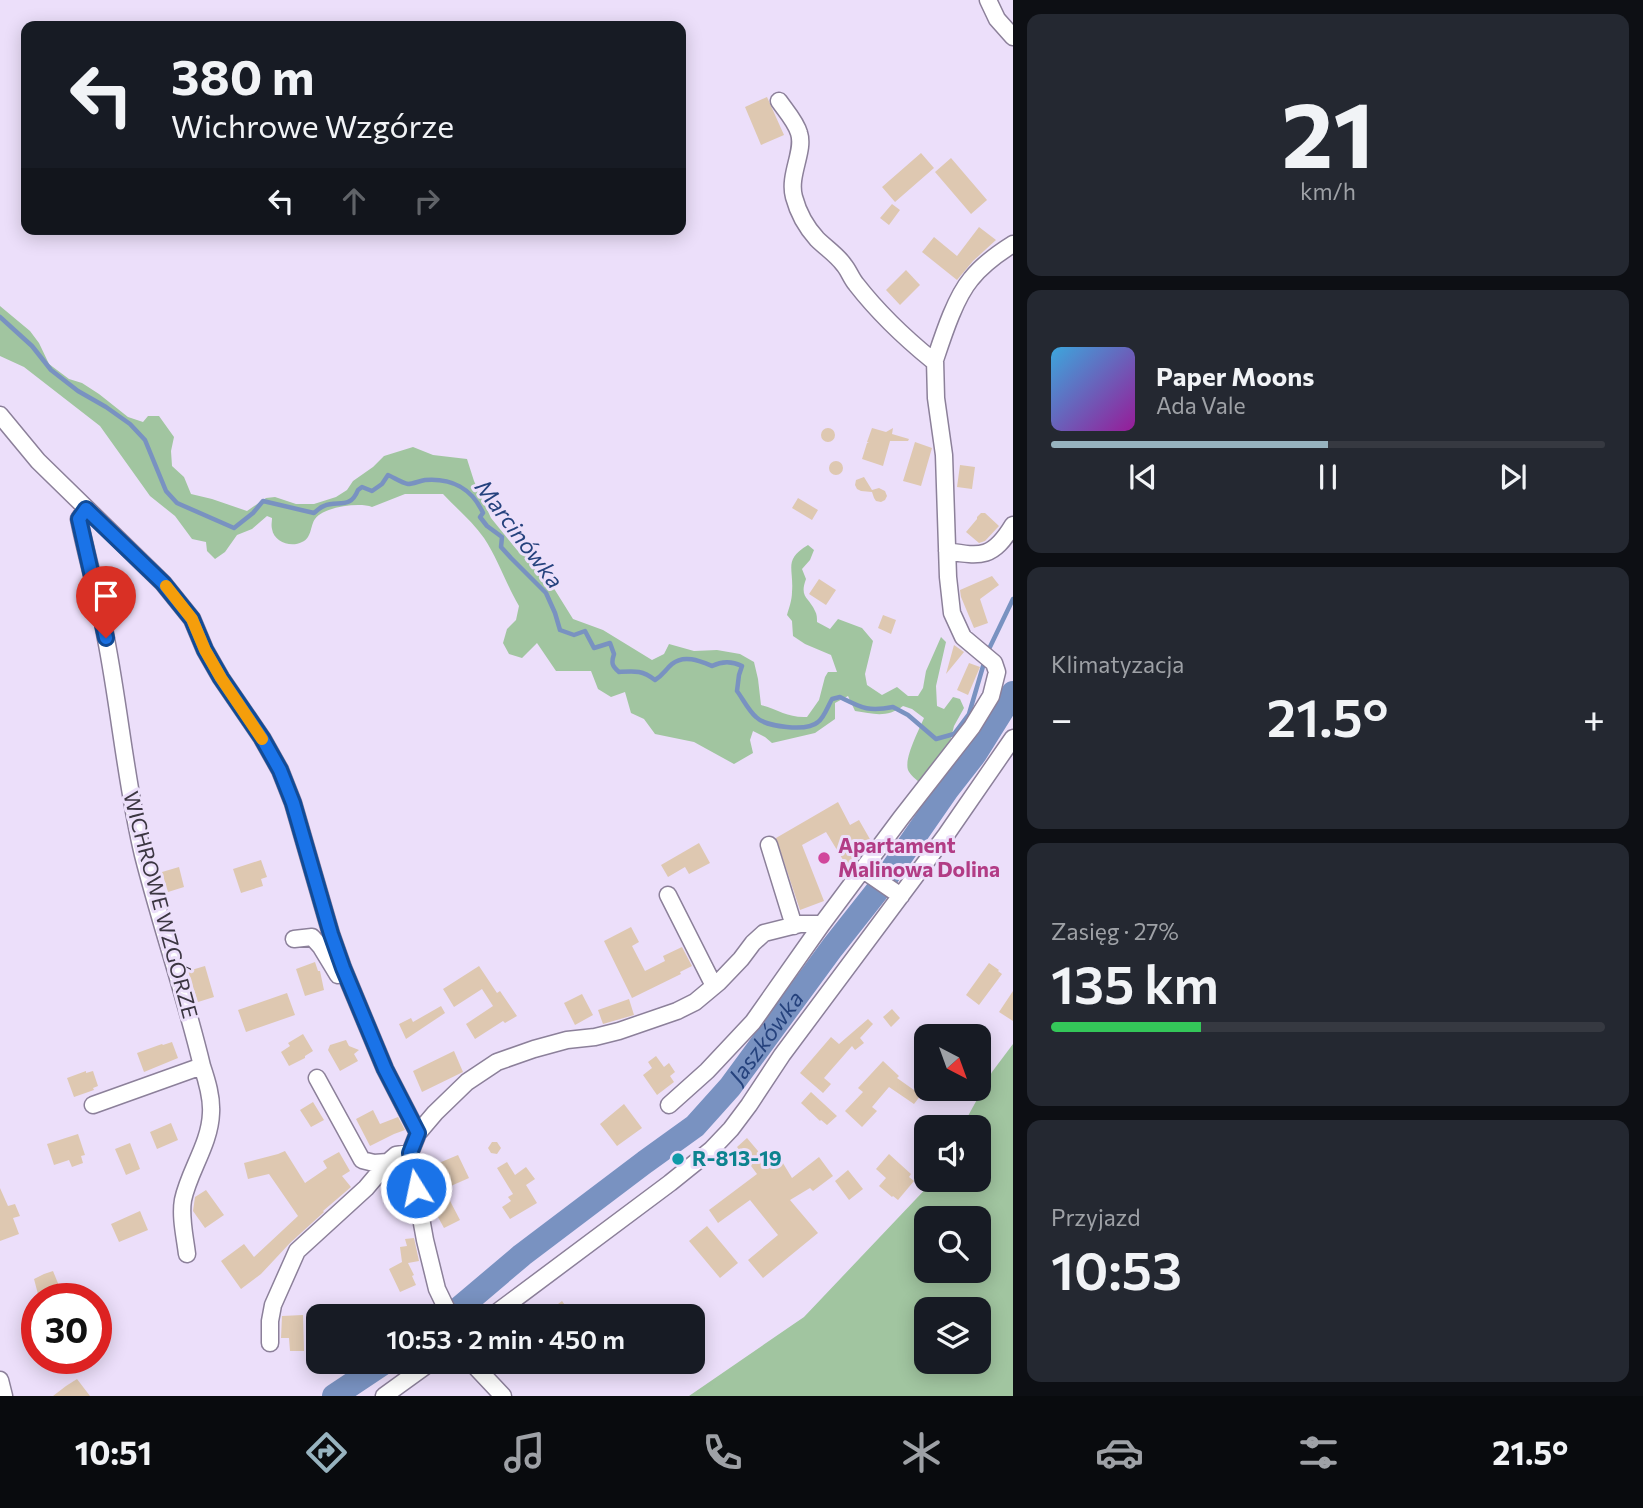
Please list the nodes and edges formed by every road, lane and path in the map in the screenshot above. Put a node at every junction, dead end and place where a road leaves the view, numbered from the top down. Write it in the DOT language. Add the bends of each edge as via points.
graph roads {
  1 [pos="988,0"];
  2 [pos="1013,37"];
  3 [pos="779,101"];
  4 [pos="1013,244"];
  5 [pos="935,360"];
  6 [pos="0,415"];
  7 [pos="86,509"];
  8 [pos="1013,525"];
  9 [pos="947,551"];
  10 [pos="1013,738"];
  11 [pos="769,845"];
  12 [pos="868,873"];
  13 [pos="897,893"];
  14 [pos="668,895"];
  15 [pos="822,924"];
  16 [pos="794,926"];
  17 [pos="294,940"];
  18 [pos="714,986"];
  19 [pos="356,1000"];
  20 [pos="202,1066"];
  21 [pos="317,1078"];
  22 [pos="93,1105"];
  23 [pos="669,1105"];
  24 [pos="418,1133"];
  25 [pos="410,1153"];
  26 [pos="388,1162"];
  27 [pos="187,1254"];
  28 [pos="444,1304"];
  29 [pos="508,1304"];
  30 [pos="270,1343"];
  31 [pos="414,1374"];
  32 [pos="482,1374"];
  33 [pos="0,1380"];
  34 [pos="4,1396"];
  35 [pos="384,1396"];
  36 [pos="503,1396"];
  1 -- 2 [label="street"];
  3 -- 5 [label="street" via="800,135 793,192 804,222 889,320"];
  4 -- 5 [label="street" via="969,281"];
  5 -- 9 [label="street"];
  6 -- 7 [label="street"];
  7 -- 19 [label="street" via="163,583 192,619 221,678 280,770"];
  7 -- 20 [label="street, WICHROWE WZGÓRZE" via="79,519 106,638 143,855"];
  8 -- 9 [label="street" via="995,549 978,556"];
  9 -- 12 [label="street" via="952,613 962,637 994,663 994,685 972,727 901,818"];
  10 -- 13 [label="street" via="946,835"];
  11 -- 16 [label="street"];
  12 -- 13 [label="street"];
  12 -- 15 [label="street"];
  13 -- 29 [label="street" via="749,1105 717,1143"];
  14 -- 18 [label="street"];
  15 -- 16 [label="street"];
  15 -- 23 [label="street" via="753,1022"];
  16 -- 18 [label="street" via="764,933"];
  17 -- 19 [label="street" via="312,937"];
  18 -- 24 [label="street" via="677,1011 497,1062 467,1082"];
  19 -- 24 [label="street"];
  20 -- 22 [label="street"];
  20 -- 27 [label="street, WICHROWE WZGÓRZE" via="211,1114 183,1203"];
  21 -- 26 [label="street" via="362,1160"];
  24 -- 25 [label="street"];
  25 -- 26 [label="street"];
  25 -- 28 [label="street" via="425,1240"];
  26 -- 30 [label="street" via="297,1251 273,1305"];
  31 -- 35 [label="street"];
  32 -- 36 [label="street"];
  33 -- 34 [label="street"];
}
